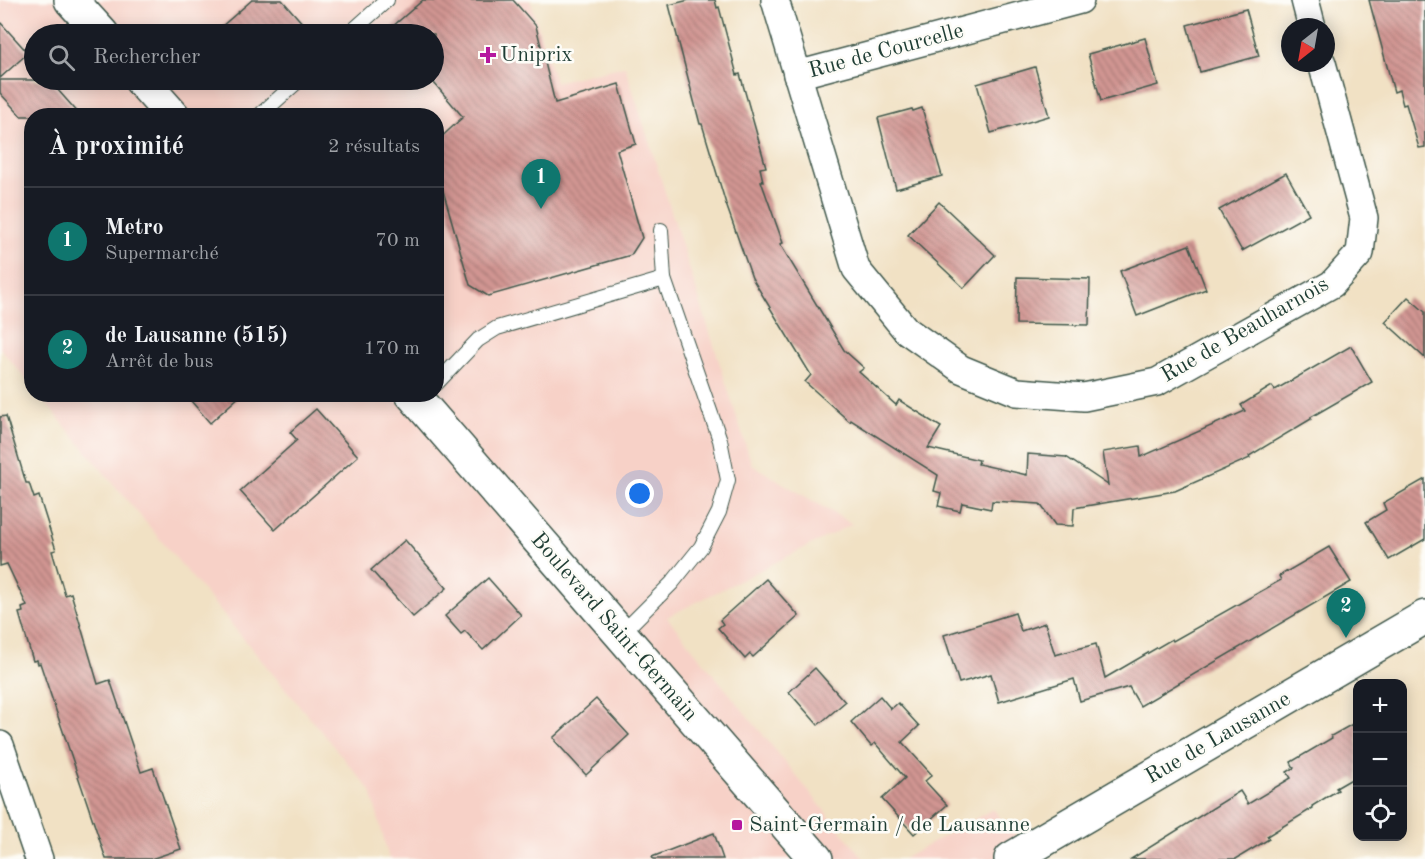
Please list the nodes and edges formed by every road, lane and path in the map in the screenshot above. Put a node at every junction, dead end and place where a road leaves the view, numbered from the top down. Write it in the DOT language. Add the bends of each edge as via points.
graph roads {
  1 [pos="71,0"];
  2 [pos="387,0"];
  3 [pos="776,0"];
  4 [pos="1080,0"];
  5 [pos="1305,0"];
  6 [pos="1310,18"];
  7 [pos="93,24"];
  8 [pos="360,24"];
  9 [pos="1324,72"];
  10 [pos="797,75"];
  11 [pos="150,90"];
  12 [pos="288,90"];
  13 [pos="166,108"];
  14 [pos="268,108"];
  15 [pos="660,230"];
  16 [pos="664,279"];
  17 [pos="444,374"];
  18 [pos="431,402"];
  19 [pos="1425,617"];
  20 [pos="621,634"];
  21 [pos="0,745"];
  22 [pos="39,859"];
  23 [pos="816,859"];
  24 [pos="1011,859"];
  1 -- 7 [label="main road"];
  2 -- 8 [label="lane"];
  3 -- 10 [label="street, Rue de Beauharnois"];
  4 -- 10 [label="street, Rue de Courcelle"];
  5 -- 6 [label="street"];
  9 -- 10 [label="street, Rue de Beauharnois" via="1364,218 1360,254 1332,284 1157,382 1084,397 1017,392 961,369 906,330 856,269"];
  11 -- 13 [label="main road"];
  12 -- 14 [label="lane"];
  15 -- 16 [label="lane"];
  16 -- 17 [label="lane" via="496,328 477,340"];
  16 -- 20 [label="lane" via="720,440 728,480 719,512 701,547 672,583"];
  18 -- 20 [label="main road, Boulevard Saint-Germain"];
  19 -- 24 [label="main road, Rue de Lausanne"];
  20 -- 23 [label="main road, Boulevard Saint-Germain"];
  21 -- 22 [label="street"];
}
